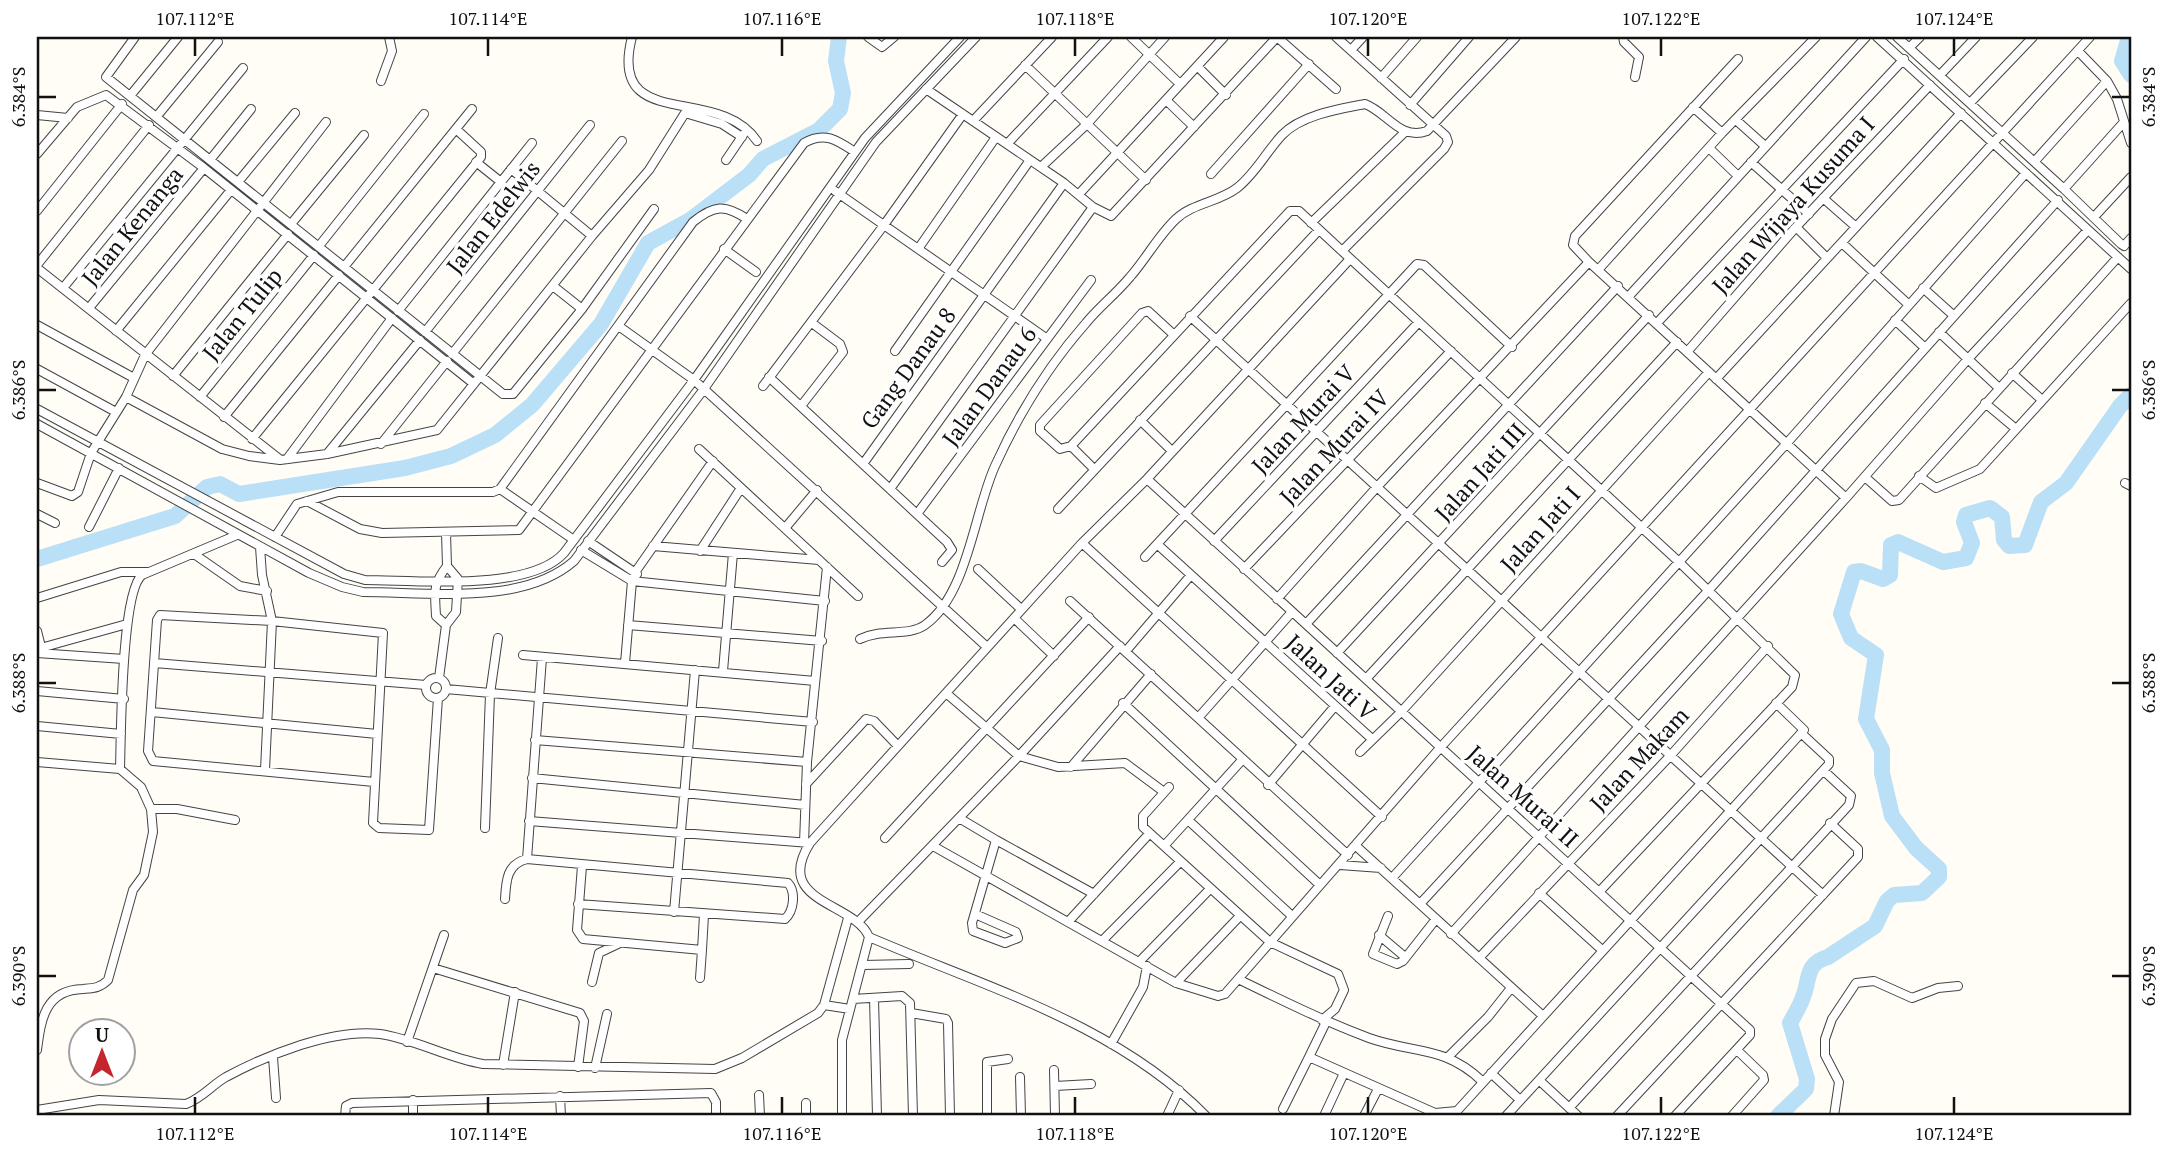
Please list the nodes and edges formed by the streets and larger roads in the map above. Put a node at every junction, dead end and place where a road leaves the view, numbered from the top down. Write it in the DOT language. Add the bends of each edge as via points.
graph roads {
  1 [pos="135,37"];
  2 [pos="178,37"];
  3 [pos="389,37"];
  4 [pos="632,37"];
  5 [pos="868,37"];
  6 [pos="894,37"];
  7 [pos="960,37"];
  8 [pos="976,37"];
  9 [pos="1052,37"];
  10 [pos="1130,37"];
  11 [pos="1165,37"];
  12 [pos="1224,37"];
  13 [pos="1336,37"];
  14 [pos="1363,37"];
  15 [pos="1417,37"];
  16 [pos="1469,37"];
  17 [pos="1517,37"];
  18 [pos="1623,37"];
  19 [pos="1816,37"];
  20 [pos="1866,37"];
  21 [pos="1877,37"];
  22 [pos="1897,37"];
  23 [pos="1920,37"];
  24 [pos="1976,37"];
  25 [pos="2033,37"];
  26 [pos="2090,37"];
  27 [pos="1102,39"];
  28 [pos="218,42"];
  29 [pos="1909,48"];
  30 [pos="1351,50"];
  31 [pos="2078,51"];
  32 [pos="1150,54"];
  33 [pos="1738,59"];
  34 [pos="1904,60"];
  35 [pos="1309,64"];
  36 [pos="1025,65"];
  37 [pos="1197,66"];
  38 [pos="243,68"];
  39 [pos="1940,75"];
  40 [pos="1635,77"];
  41 [pos="1381,78"];
  42 [pos="381,81"];
  43 [pos="2107,81"];
  44 [pos="1180,84"];
  45 [pos="1930,85"];
  46 [pos="926,89"];
  47 [pos="1336,89"];
  48 [pos="1055,92"];
  49 [pos="1226,95"];
  50 [pos="130,96"];
  51 [pos="1166,100"];
  52 [pos="1970,103"];
  53 [pos="122,104"];
  54 [pos="1410,105"];
  55 [pos="1693,107"];
  56 [pos="251,109"];
  57 [pos="472,109"];
  58 [pos="295,113"];
  59 [pos="1961,113"];
  60 [pos="424,114"];
  61 [pos="962,114"];
  62 [pos="37,115"];
  63 [pos="157,117"];
  64 [pos="68,118"];
  65 [pos="1736,120"];
  66 [pos="973,121"];
  67 [pos="326,122"];
  68 [pos="2124,122"];
  69 [pos="1087,124"];
  70 [pos="149,125"];
  71 [pos="590,125"];
  72 [pos="1433,125"];
  73 [pos="1194,127"];
  74 [pos="456,129"];
  75 [pos="1405,132"];
  76 [pos="1722,133"];
  77 [pos="744,134"];
  78 [pos="2004,134"];
  79 [pos="364,135"];
  80 [pos="996,137"];
  81 [pos="183,139"];
  82 [pos="622,141"];
  83 [pos="757,141"];
  84 [pos="532,143"];
  85 [pos="2131,143"];
  86 [pos="1007,144"];
  87 [pos="1994,144"];
  88 [pos="1765,145"];
  89 [pos="176,146"];
  90 [pos="1709,148"];
  91 [pos="855,152"];
  92 [pos="37,153"];
  93 [pos="1116,153"];
  94 [pos="210,160"];
  95 [pos="726,160"];
  96 [pos="1030,160"];
  97 [pos="476,162"];
  98 [pos="1751,162"];
  99 [pos="2035,162"];
  100 [pos="1041,167"];
  101 [pos="204,168"];
  102 [pos="511,169"];
  103 [pos="2026,173"];
  104 [pos="1211,174"];
  105 [pos="1738,176"];
  106 [pos="2131,177"];
  107 [pos="1146,180"];
  108 [pos="238,181"];
  109 [pos="501,182"];
  110 [pos="1065,183"];
  111 [pos="830,187"];
  112 [pos="1781,188"];
  113 [pos="2064,189"];
  114 [pos="231,190"];
  115 [pos="538,191"];
  116 [pos="839,194"];
  117 [pos="1079,194"];
  118 [pos="1823,198"];
  119 [pos="2058,200"];
  120 [pos="264,202"];
  121 [pos="1093,207"];
  122 [pos="654,209"];
  123 [pos="37,211"];
  124 [pos="257,211"];
  125 [pos="564,213"];
  126 [pos="1809,214"];
  127 [pos="2094,217"];
  128 [pos="747,219"];
  129 [pos="1311,223"];
  130 [pos="291,224"];
  131 [pos="884,225"];
  132 [pos="1796,228"];
  133 [pos="1856,228"];
  134 [pos="1318,230"];
  135 [pos="2087,231"];
  136 [pos="288,234"];
  137 [pos="592,236"];
  138 [pos="2131,238"];
  139 [pos="1842,243"];
  140 [pos="318,246"];
  141 [pos="724,249"];
  142 [pos="918,249"];
  143 [pos="1342,251"];
  144 [pos="314,255"];
  145 [pos="1826,257"];
  146 [pos="2118,257"];
  147 [pos="1350,259"];
  148 [pos="1589,262"];
  149 [pos="37,267"];
  150 [pos="344,267"];
  151 [pos="2131,269"];
  152 [pos="1598,270"];
  153 [pos="756,272"];
  154 [pos="952,272"];
  155 [pos="339,275"];
  156 [pos="1875,275"];
  157 [pos="1091,280"];
  158 [pos="553,286"];
  159 [pos="1618,286"];
  160 [pos="63,288"];
  161 [pos="1923,288"];
  162 [pos="369,293"];
  163 [pos="1388,293"];
  164 [pos="985,295"];
  165 [pos="1629,296"];
  166 [pos="2131,303"];
  167 [pos="1909,305"];
  168 [pos="89,309"];
  169 [pos="582,309"];
  170 [pos="395,314"];
  171 [pos="1649,315"];
  172 [pos="1953,315"];
  173 [pos="1015,316"];
  174 [pos="1190,316"];
  175 [pos="1895,320"];
  176 [pos="1419,322"];
  177 [pos="812,323"];
  178 [pos="1657,323"];
  179 [pos="37,325"];
  180 [pos="620,327"];
  181 [pos="116,331"];
  182 [pos="1939,332"];
  183 [pos="1173,334"];
  184 [pos="423,336"];
  185 [pos="1046,338"];
  186 [pos="1217,340"];
  187 [pos="1677,342"];
  188 [pos="1512,347"];
  189 [pos="1925,348"];
  190 [pos="653,349"];
  191 [pos="895,351"];
  192 [pos="1451,351"];
  193 [pos="1687,352"];
  194 [pos="145,355"];
  195 [pos="449,357"];
  196 [pos="1968,359"];
  197 [pos="37,369"];
  198 [pos="1247,369"];
  199 [pos="1709,372"];
  200 [pos="2012,373"];
  201 [pos="173,376"];
  202 [pos="769,377"];
  203 [pos="134,378"];
  204 [pos="1480,379"];
  205 [pos="1716,379"];
  206 [pos="478,380"];
  207 [pos="694,380"];
  208 [pos="763,386"];
  209 [pos="1999,388"];
  210 [pos="704,389"];
  211 [pos="126,397"];
  212 [pos="200,397"];
  213 [pos="2042,400"];
  214 [pos="1985,403"];
  215 [pos="1288,405"];
  216 [pos="1511,405"];
  217 [pos="801,407"];
  218 [pos="37,409"];
  219 [pos="1751,411"];
  220 [pos="116,412"];
  221 [pos="224,417"];
  222 [pos="1140,420"];
  223 [pos="37,424"];
  224 [pos="2016,429"];
  225 [pos="1318,433"];
  226 [pos="1541,433"];
  227 [pos="252,439"];
  228 [pos="99,441"];
  229 [pos="1787,443"];
  230 [pos="381,444"];
  231 [pos="1071,446"];
  232 [pos="699,449"];
  233 [pos="1172,451"];
  234 [pos="91,453"];
  235 [pos="327,454"];
  236 [pos="284,459"];
  237 [pos="1570,460"];
  238 [pos="713,461"];
  239 [pos="1347,461"];
  240 [pos="863,464"];
  241 [pos="119,468"];
  242 [pos="1094,469"];
  243 [pos="1816,470"];
  244 [pos="1919,476"];
  245 [pos="1865,477"];
  246 [pos="1147,479"];
  247 [pos="37,483"];
  248 [pos="181,485"];
  249 [pos="741,488"];
  250 [pos="1376,488"];
  251 [pos="500,489"];
  252 [pos="890,489"];
  253 [pos="1601,489"];
  254 [pos="817,490"];
  255 [pos="171,498"];
  256 [pos="1846,498"];
  257 [pos="307,501"];
  258 [pos="1058,509"];
  259 [pos="532,513"];
  260 [pos="37,514"];
  261 [pos="917,514"];
  262 [pos="1184,514"];
  263 [pos="1408,515"];
  264 [pos="55,523"];
  265 [pos="89,527"];
  266 [pos="786,527"];
  267 [pos="1640,529"];
  268 [pos="446,533"];
  269 [pos="237,535"];
  270 [pos="275,537"];
  271 [pos="574,540"];
  272 [pos="588,541"];
  273 [pos="1214,541"];
  274 [pos="1083,543"];
  275 [pos="1157,544"];
  276 [pos="1440,545"];
  277 [pos="653,546"];
  278 [pos="260,547"];
  279 [pos="581,550"];
  280 [pos="700,551"];
  281 [pos="564,553"];
  282 [pos="733,553"];
  283 [pos="194,554"];
  284 [pos="1144,557"];
  285 [pos="819,560"];
  286 [pos="574,561"];
  287 [pos="1678,561"];
  288 [pos="942,562"];
  289 [pos="447,566"];
  290 [pos="827,567"];
  291 [pos="978,569"];
  292 [pos="1244,569"];
  293 [pos="1469,571"];
  294 [pos="151,572"];
  295 [pos="1191,575"];
  296 [pos="636,577"];
  297 [pos="458,579"];
  298 [pos="436,580"];
  299 [pos="267,591"];
  300 [pos="435,592"];
  301 [pos="458,592"];
  302 [pos="1707,592"];
  303 [pos="730,593"];
  304 [pos="858,596"];
  305 [pos="37,598"];
  306 [pos="1277,599"];
  307 [pos="825,601"];
  308 [pos="1070,601"];
  309 [pos="1501,601"];
  310 [pos="942,605"];
  311 [pos="1021,610"];
  312 [pos="1159,612"];
  313 [pos="1291,613"];
  314 [pos="1089,617"];
  315 [pos="1014,618"];
  316 [pos="1737,620"];
  317 [pos="272,621"];
  318 [pos="127,624"];
  319 [pos="1306,624"];
  320 [pos="446,625"];
  321 [pos="628,625"];
  322 [pos="37,631"];
  323 [pos="727,635"];
  324 [pos="498,638"];
  325 [pos="1544,638"];
  326 [pos="860,639"];
  327 [pos="822,640"];
  328 [pos="1266,642"];
  329 [pos="1768,646"];
  330 [pos="987,647"];
  331 [pos="1123,648"];
  332 [pos="38,650"];
  333 [pos="1337,653"];
  334 [pos="523,655"];
  335 [pos="1054,656"];
  336 [pos="542,658"];
  337 [pos="124,659"];
  338 [pos="154,663"];
  339 [pos="625,663"];
  340 [pos="1579,669"];
  341 [pos="695,670"];
  342 [pos="723,671"];
  343 [pos="270,672"];
  344 [pos="1150,674"];
  345 [pos="439,678"];
  346 [pos="1366,679"];
  347 [pos="1232,680"];
  348 [pos="815,681"];
  349 [pos="383,683"];
  350 [pos="426,685"];
  351 [pos="446,689"];
  352 [pos="37,691"];
  353 [pos="946,692"];
  354 [pos="490,694"];
  355 [pos="1609,696"];
  356 [pos="540,697"];
  357 [pos="438,698"];
  358 [pos="124,699"];
  359 [pos="1123,703"];
  360 [pos="1776,703"];
  361 [pos="1335,706"];
  362 [pos="691,709"];
  363 [pos="152,712"];
  364 [pos="1401,712"];
  365 [pos="1198,718"];
  366 [pos="267,722"];
  367 [pos="813,722"];
  368 [pos="1639,725"];
  369 [pos="37,726"];
  370 [pos="988,728"];
  371 [pos="1801,733"];
  372 [pos="121,734"];
  373 [pos="377,734"];
  374 [pos="1372,739"];
  375 [pos="535,740"];
  376 [pos="1301,745"];
  377 [pos="898,746"];
  378 [pos="1440,748"];
  379 [pos="689,751"];
  380 [pos="1360,752"];
  381 [pos="1671,755"];
  382 [pos="1019,756"];
  383 [pos="1242,759"];
  384 [pos="37,762"];
  385 [pos="807,762"];
  386 [pos="1071,767"];
  387 [pos="121,769"];
  388 [pos="265,770"];
  389 [pos="1824,771"];
  390 [pos="532,778"];
  391 [pos="374,782"];
  392 [pos="1478,782"];
  393 [pos="806,784"];
  394 [pos="1702,784"];
  395 [pos="1268,785"];
  396 [pos="1214,790"];
  397 [pos="685,791"];
  398 [pos="805,804"];
  399 [pos="1731,808"];
  400 [pos="151,809"];
  401 [pos="1508,810"];
  402 [pos="1382,817"];
  403 [pos="959,818"];
  404 [pos="235,820"];
  405 [pos="1188,820"];
  406 [pos="529,821"];
  407 [pos="1830,823"];
  408 [pos="485,828"];
  409 [pos="680,834"];
  410 [pos="1149,834"];
  411 [pos="1540,837"];
  412 [pos="1761,837"];
  413 [pos="885,838"];
  414 [pos="996,840"];
  415 [pos="807,843"];
  416 [pos="933,846"];
  417 [pos="1164,846"];
  418 [pos="1356,846"];
  419 [pos="1348,855"];
  420 [pos="527,859"];
  421 [pos="1180,862"];
  422 [pos="1567,862"];
  423 [pos="1340,865"];
  424 [pos="1791,865"];
  425 [pos="582,866"];
  426 [pos="1381,868"];
  427 [pos="675,874"];
  428 [pos="1393,877"];
  429 [pos="986,879"];
  430 [pos="1320,885"];
  431 [pos="1210,889"];
  432 [pos="1539,892"];
  433 [pos="1599,892"];
  434 [pos="1094,894"];
  435 [pos="1823,895"];
  436 [pos="505,899"];
  437 [pos="578,904"];
  438 [pos="1420,904"];
  439 [pos="674,912"];
  440 [pos="975,914"];
  441 [pos="704,915"];
  442 [pos="1292,916"];
  443 [pos="1388,916"];
  444 [pos="1239,917"];
  445 [pos="848,918"];
  446 [pos="1436,919"];
  447 [pos="1629,920"];
  448 [pos="858,922"];
  449 [pos="1068,922"];
  450 [pos="1451,934"];
  451 [pos="444,935"];
  452 [pos="1379,935"];
  453 [pos="869,937"];
  454 [pos="1102,941"];
  455 [pos="1270,942"];
  456 [pos="618,944"];
  457 [pos="1660,947"];
  458 [pos="702,950"];
  459 [pos="1602,950"];
  460 [pos="1405,957"];
  461 [pos="1479,958"];
  462 [pos="909,964"];
  463 [pos="1143,964"];
  464 [pos="863,965"];
  465 [pos="433,968"];
  466 [pos="1690,974"];
  467 [pos="700,978"];
  468 [pos="1240,980"];
  469 [pos="592,982"];
  470 [pos="1176,983"];
  471 [pos="1958,986"];
  472 [pos="1511,988"];
  473 [pos="515,992"];
  474 [pos="874,998"];
  475 [pos="853,999"];
  476 [pos="1720,1003"];
  477 [pos="824,1005"];
  478 [pos="850,1009"];
  479 [pos="911,1013"];
  480 [pos="607,1014"];
  481 [pos="1543,1016"];
  482 [pos="1324,1021"];
  483 [pos="407,1042"];
  484 [pos="1111,1044"];
  485 [pos="37,1051"];
  486 [pos="1738,1051"];
  487 [pos="1309,1056"];
  488 [pos="1449,1056"];
  489 [pos="273,1057"];
  490 [pos="1008,1059"];
  491 [pos="503,1066"];
  492 [pos="578,1067"];
  493 [pos="595,1068"];
  494 [pos="1054,1070"];
  495 [pos="1344,1073"];
  496 [pos="1491,1073"];
  497 [pos="1020,1077"];
  498 [pos="1540,1081"];
  499 [pos="1482,1082"];
  500 [pos="1091,1084"];
  501 [pos="1055,1086"];
  502 [pos="1378,1089"];
  503 [pos="1179,1090"];
  504 [pos="759,1094"];
  505 [pos="560,1096"];
  506 [pos="276,1098"];
  507 [pos="1519,1099"];
  508 [pos="413,1100"];
  509 [pos="806,1103"];
  510 [pos="1514,1108"];
  511 [pos="1569,1108"];
  512 [pos="1283,1109"];
  513 [pos="37,1110"];
  514 [pos="345,1116"];
  515 [pos="413,1116"];
  516 [pos="561,1116"];
  517 [pos="716,1116"];
  518 [pos="760,1116"];
  519 [pos="806,1116"];
  520 [pos="842,1116"];
  521 [pos="877,1116"];
  522 [pos="913,1116"];
  523 [pos="950,1116"];
  524 [pos="987,1116"];
  525 [pos="1021,1116"];
  526 [pos="1055,1116"];
  527 [pos="1167,1116"];
  528 [pos="1206,1116"];
  529 [pos="1324,1116"];
  530 [pos="1364,1116"];
  531 [pos="1506,1116"];
  532 [pos="1520,1116"];
  533 [pos="1578,1116"];
  534 [pos="1617,1116"];
  535 [pos="1675,1116"];
  536 [pos="1732,1116"];
  537 [pos="1834,1116"];
  1 -- 50 [label="street" via="105,75"];
  2 -- 50 [label="street"];
  3 -- 42 [label="street" via="391,51"];
  4 -- 77 [label="street" via="627,71 643,95 711,110"];
  5 -- 6 [label="street" via="882,47"];
  7 -- 91 [label="street"];
  8 -- 46 [label="street"];
  9 -- 36 [label="street"];
  10 -- 32 [label="street"];
  11 -- 32 [label="street"];
  12 -- 37 [label="street"];
  13 -- 30 [label="street"];
  14 -- 30 [label="street"];
  15 -- 41 [label="street"];
  16 -- 54 [label="street"];
  17 -- 72 [label="street"];
  18 -- 40 [label="street" via="1639,57"];
  19 -- 65 [label="street"];
  20 -- 88 [label="street"];
  21 -- 34 [label="street"];
  22 -- 29 [label="street"];
  23 -- 29 [label="street"];
  24 -- 39 [label="street"];
  25 -- 52 [label="street"];
  26 -- 31 [label="street"];
  27 -- 48 [label="street"];
  28 -- 63 [label="street"];
  29 -- 39 [label="street"];
  30 -- 41 [label="street"];
  31 -- 43 [label="street"];
  31 -- 78 [label="street"];
  32 -- 44 [label="street"];
  32 -- 69 [label="street"];
  33 -- 55 [label="street"];
  34 -- 45 [label="street"];
  34 -- 112 [label="street"];
  35 -- 47 [label="street"];
  35 -- 49 [label="street" via="1277,37"];
  35 -- 104 [label="street"];
  36 -- 48 [label="street"];
  36 -- 66 [label="street"];
  37 -- 44 [label="street"];
  37 -- 49 [label="street"];
  38 -- 81 [label="street"];
  39 -- 52 [label="street"];
  41 -- 54 [label="street"];
  43 -- 68 [label="street"];
  43 -- 99 [label="street"];
  44 -- 51 [label="street"];
  45 -- 59 [label="street"];
  45 -- 118 [label="street, Jalan Wijaya Kusuma I"];
  46 -- 61 [label="street"];
  46 -- 116 [label="street" via="876,142"];
  48 -- 69 [label="street"];
  48 -- 86 [label="street"];
  49 -- 73 [label="street"];
  50 -- 63 [label="street"];
  51 -- 73 [label="street"];
  51 -- 93 [label="street"];
  52 -- 78 [label="street"];
  53 -- 64 [label="street" via="98,96 77,107"];
  53 -- 70 [label="street"];
  53 -- 123 [label="street"];
  54 -- 72 [label="street"];
  55 -- 76 [label="street"];
  55 -- 148 [label="street" via="1575,236 1573,245"];
  56 -- 94 [label="street"];
  57 -- 74 [label="street"];
  58 -- 108 [label="street"];
  59 -- 87 [label="street"];
  59 -- 133 [label="street"];
  60 -- 140 [label="street"];
  61 -- 66 [label="street"];
  61 -- 131 [label="street"];
  62 -- 64 [label="street"];
  63 -- 81 [label="street"];
  64 -- 92 [label="street"];
  65 -- 76 [label="street"];
  65 -- 88 [label="street"];
  66 -- 80 [label="street"];
  67 -- 120 [label="street"];
  68 -- 85 [label="street"];
  68 -- 113 [label="street"];
  69 -- 93 [label="street"];
  69 -- 100 [label="street"];
  70 -- 89 [label="street"];
  70 -- 149 [label="street"];
  71 -- 115 [label="street, Jalan Edelwis"];
  72 -- 75 [label="street" via="1423,133"];
  72 -- 143 [label="street" via="1446,136 1448,145"];
  73 -- 107 [label="street"];
  74 -- 97 [label="street" via="481,152"];
  74 -- 150 [label="street"];
  75 -- 129 [label="street"];
  75 -- 310 [label="street" via="1365,104 1309,118 1282,135 1235,190 1175,220 1130,278 1060,353 1021,415 994,467 962,569"];
  76 -- 90 [label="street"];
  77 -- 83 [label="street"];
  77 -- 95 [label="street"];
  77 -- 137 [label="street" via="685,113 649,170"];
  78 -- 87 [label="street"];
  78 -- 99 [label="street"];
  79 -- 130 [label="street"];
  80 -- 86 [label="street"];
  80 -- 142 [label="street"];
  81 -- 89 [label="street"];
  81 -- 94 [label="street"];
  82 -- 125 [label="street"];
  84 -- 102 [label="street"];
  86 -- 96 [label="street"];
  87 -- 103 [label="street"];
  87 -- 156 [label="street"];
  88 -- 98 [label="street"];
  89 -- 101 [label="street"];
  89 -- 160 [label="street"];
  90 -- 105 [label="street"];
  90 -- 152 [label="street"];
  91 -- 111 [label="street"];
  91 -- 128 [label="street" via="829,136 804,143"];
  93 -- 107 [label="street"];
  93 -- 117 [label="street"];
  94 -- 108 [label="street"];
  96 -- 100 [label="street"];
  96 -- 154 [label="street"];
  97 -- 109 [label="street"];
  97 -- 162 [label="street"];
  98 -- 105 [label="street"];
  98 -- 112 [label="street"];
  99 -- 113 [label="street"];
  100 -- 110 [label="street"];
  101 -- 114 [label="street"];
  101 -- 168 [label="street, Jalan Kenanga"];
  102 -- 109 [label="street"];
  102 -- 115 [label="street"];
  103 -- 119 [label="street"];
  103 -- 161 [label="street"];
  105 -- 165 [label="street"];
  106 -- 127 [label="street"];
  107 -- 121 [label="street" via="1111,216"];
  108 -- 120 [label="street"];
  109 -- 170 [label="street"];
  110 -- 117 [label="street"];
  110 -- 164 [label="street, Gang Danau 8"];
  111 -- 116 [label="street"];
  111 -- 207 [label="street"];
  112 -- 126 [label="street"];
  112 -- 178 [label="street"];
  113 -- 127 [label="street"];
  114 -- 124 [label="street"];
  114 -- 181 [label="street"];
  115 -- 125 [label="street"];
  115 -- 184 [label="street, Jalan Edelwis"];
  116 -- 131 [label="street"];
  116 -- 210 [label="street"];
  117 -- 121 [label="street"];
  118 -- 126 [label="street, Jalan Wijaya Kusuma I"];
  118 -- 133 [label="street"];
  119 -- 135 [label="street"];
  119 -- 172 [label="street"];
  120 -- 124 [label="street"];
  120 -- 130 [label="street"];
  121 -- 173 [label="street"];
  122 -- 169 [label="street"];
  124 -- 136 [label="street"];
  124 -- 194 [label="street"];
  125 -- 137 [label="street"];
  125 -- 195 [label="street"];
  126 -- 132 [label="street, Jalan Wijaya Kusuma I"];
  127 -- 138 [label="street" via="2124,246"];
  128 -- 141 [label="street"];
  128 -- 180 [label="street" via="732,209 719,208 693,222"];
  129 -- 134 [label="street"];
  129 -- 174 [label="street" via="1300,211 1290,211"];
  130 -- 140 [label="street"];
  131 -- 142 [label="street"];
  131 -- 177 [label="street"];
  132 -- 145 [label="street"];
  132 -- 193 [label="street, Jalan Wijaya Kusuma I"];
  133 -- 139 [label="street"];
  134 -- 143 [label="street"];
  134 -- 186 [label="street"];
  135 -- 146 [label="street"];
  135 -- 196 [label="street"];
  136 -- 144 [label="street"];
  136 -- 201 [label="street"];
  137 -- 158 [label="street"];
  139 -- 145 [label="street"];
  139 -- 156 [label="street"];
  140 -- 150 [label="street"];
  141 -- 153 [label="street"];
  141 -- 190 [label="street"];
  142 -- 154 [label="street"];
  143 -- 147 [label="street"];
  144 -- 155 [label="street"];
  144 -- 212 [label="street, Jalan Tulip"];
  145 -- 205 [label="street"];
  146 -- 151 [label="street"];
  146 -- 200 [label="street"];
  147 -- 163 [label="street"];
  147 -- 198 [label="street"];
  148 -- 152 [label="street"];
  148 -- 188 [label="street"];
  149 -- 160 [label="street"];
  150 -- 162 [label="street"];
  152 -- 159 [label="street"];
  154 -- 164 [label="street"];
  154 -- 191 [label="street"];
  155 -- 162 [label="street"];
  155 -- 221 [label="street"];
  156 -- 167 [label="street"];
  156 -- 219 [label="street"];
  157 -- 185 [label="street, Jalan Danau 6"];
  158 -- 169 [label="street"];
  158 -- 206 [label="street"];
  159 -- 165 [label="street"];
  159 -- 216 [label="street"];
  160 -- 168 [label="street"];
  161 -- 167 [label="street"];
  161 -- 172 [label="street"];
  162 -- 170 [label="street"];
  162 -- 227 [label="street"];
  163 -- 176 [label="street"];
  163 -- 188 [label="street" via="1422,264"];
  163 -- 215 [label="street"];
  164 -- 173 [label="street"];
  164 -- 240 [label="street, Gang Danau 8"];
  165 -- 171 [label="street"];
  166 -- 213 [label="street"];
  167 -- 175 [label="street"];
  168 -- 181 [label="street"];
  169 -- 206 [label="street" via="513,394 503,394"];
  170 -- 184 [label="street"];
  170 -- 236 [label="street"];
  171 -- 178 [label="street"];
  171 -- 226 [label="street, Jalan Jati III"];
  172 -- 182 [label="street"];
  173 -- 185 [label="street"];
  173 -- 252 [label="street"];
  174 -- 183 [label="street"];
  174 -- 186 [label="street"];
  175 -- 189 [label="street"];
  175 -- 229 [label="street"];
  176 -- 192 [label="street"];
  176 -- 225 [label="street, Jalan Murai V"];
  177 -- 202 [label="street"];
  177 -- 217 [label="street" via="841,344 843,352"];
  178 -- 187 [label="street"];
  179 -- 203 [label="street"];
  180 -- 190 [label="street"];
  180 -- 251 [label="street"];
  181 -- 194 [label="street"];
  182 -- 189 [label="street"];
  182 -- 196 [label="street"];
  183 -- 231 [label="street"];
  183 -- 231 [label="street" via="1148,310 1142,313 1040,425 1060,449"];
  184 -- 195 [label="street"];
  184 -- 235 [label="street, Jalan Edelwis"];
  185 -- 261 [label="street, Jalan Danau 6"];
  186 -- 198 [label="street"];
  186 -- 222 [label="street"];
  187 -- 193 [label="street"];
  187 -- 237 [label="street"];
  188 -- 204 [label="street"];
  189 -- 243 [label="street"];
  190 -- 207 [label="street"];
  190 -- 259 [label="street"];
  192 -- 204 [label="street"];
  192 -- 239 [label="street, Jalan Murai IV"];
  193 -- 199 [label="street"];
  194 -- 201 [label="street"];
  194 -- 203 [label="street"];
  195 -- 206 [label="street"];
  195 -- 230 [label="street"];
  196 -- 209 [label="street"];
  196 -- 245 [label="street"];
  197 -- 220 [label="street"];
  198 -- 215 [label="street"];
  198 -- 233 [label="street"];
  199 -- 205 [label="street"];
  199 -- 253 [label="street, Jalan Jati I"];
  200 -- 209 [label="street"];
  200 -- 213 [label="street"];
  201 -- 212 [label="street"];
  202 -- 208 [label="street"];
  202 -- 217 [label="street"];
  203 -- 211 [label="street"];
  204 -- 216 [label="street"];
  204 -- 250 [label="street"];
  205 -- 219 [label="street"];
  206 -- 230 [label="street" via="437,429"];
  207 -- 210 [label="street"];
  207 -- 271 [label="street"];
  209 -- 214 [label="street"];
  210 -- 254 [label="street"];
  210 -- 272 [label="street"];
  211 -- 220 [label="street"];
  211 -- 236 [label="street" via="222,449"];
  212 -- 221 [label="street"];
  213 -- 224 [label="street"];
  214 -- 224 [label="street"];
  214 -- 244 [label="street"];
  215 -- 225 [label="street"];
  215 -- 262 [label="street"];
  216 -- 226 [label="street"];
  216 -- 263 [label="street"];
  217 -- 240 [label="street"];
  218 -- 228 [label="street"];
  219 -- 229 [label="street"];
  219 -- 267 [label="street"];
  220 -- 228 [label="street"];
  221 -- 227 [label="street"];
  222 -- 233 [label="street"];
  222 -- 242 [label="street"];
  223 -- 234 [label="street"];
  224 -- 244 [label="street" via="1973,474 1936,488"];
  225 -- 239 [label="street"];
  225 -- 273 [label="street, Jalan Murai V"];
  226 -- 237 [label="street"];
  226 -- 276 [label="street, Jalan Jati III"];
  227 -- 236 [label="street"];
  228 -- 234 [label="street"];
  228 -- 248 [label="street"];
  229 -- 243 [label="street"];
  229 -- 287 [label="street"];
  230 -- 235 [label="street"];
  231 -- 242 [label="street"];
  232 -- 238 [label="street"];
  233 -- 246 [label="street"];
  234 -- 241 [label="street"];
  234 -- 247 [label="street" via="78,492 72,496"];
  235 -- 236 [label="street"];
  237 -- 253 [label="street"];
  237 -- 293 [label="street"];
  238 -- 249 [label="street"];
  238 -- 277 [label="street"];
  239 -- 250 [label="street"];
  239 -- 292 [label="street, Jalan Murai IV"];
  240 -- 252 [label="street"];
  241 -- 255 [label="street"];
  241 -- 265 [label="street"];
  242 -- 258 [label="street"];
  243 -- 256 [label="street"];
  243 -- 302 [label="street"];
  244 -- 245 [label="street" via="1894,502"];
  245 -- 256 [label="street"];
  246 -- 262 [label="street, Jalan Murai II"];
  246 -- 274 [label="street"];
  248 -- 255 [label="street"];
  248 -- 270 [label="street"];
  249 -- 266 [label="street"];
  249 -- 280 [label="street"];
  250 -- 263 [label="street"];
  250 -- 306 [label="street"];
  251 -- 257 [label="street" via="344,491"];
  251 -- 259 [label="street"];
  252 -- 261 [label="street"];
  253 -- 267 [label="street"];
  253 -- 309 [label="street, Jalan Jati I"];
  254 -- 266 [label="street"];
  254 -- 310 [label="street"];
  255 -- 269 [label="street"];
  256 -- 316 [label="street"];
  257 -- 268 [label="street" via="365,530"];
  257 -- 270 [label="street" via="293,508"];
  259 -- 268 [label="street" via="516,531"];
  259 -- 271 [label="street"];
  260 -- 264 [label="street"];
  261 -- 288 [label="street" via="951,547"];
  262 -- 273 [label="street, Jalan Murai II"];
  262 -- 275 [label="street"];
  263 -- 276 [label="street"];
  263 -- 319 [label="street"];
  266 -- 285 [label="street"];
  267 -- 287 [label="street"];
  267 -- 325 [label="street"];
  268 -- 289 [label="street"];
  269 -- 278 [label="street"];
  269 -- 283 [label="street"];
  270 -- 298 [label="street" via="344,574 365,580"];
  271 -- 281 [label="street"];
  272 -- 279 [label="street"];
  272 -- 296 [label="street"];
  273 -- 292 [label="street, Jalan Murai II"];
  274 -- 311 [label="street"];
  274 -- 312 [label="street"];
  275 -- 284 [label="street"];
  275 -- 295 [label="street, Jalan Jati V"];
  276 -- 293 [label="street"];
  276 -- 333 [label="street, Jalan Jati III"];
  277 -- 280 [label="street"];
  277 -- 296 [label="street"];
  278 -- 299 [label="street"];
  278 -- 300 [label="street" via="342,587 363,592"];
  279 -- 286 [label="street"];
  279 -- 296 [label="street"];
  280 -- 282 [label="street"];
  281 -- 286 [label="street"];
  281 -- 297 [label="street" via="543,568 518,577"];
  282 -- 285 [label="street"];
  282 -- 303 [label="street"];
  283 -- 294 [label="street"];
  283 -- 299 [label="street" via="240,586"];
  285 -- 290 [label="street"];
  286 -- 301 [label="street" via="545,580 517,590"];
  287 -- 302 [label="street"];
  287 -- 340 [label="street"];
  289 -- 297 [label="street"];
  289 -- 298 [label="street"];
  290 -- 304 [label="street"];
  290 -- 307 [label="street"];
  291 -- 311 [label="street"];
  292 -- 306 [label="street, Jalan Murai II"];
  293 -- 309 [label="street"];
  293 -- 346 [label="street"];
  294 -- 305 [label="street" via="121,572"];
  294 -- 318 [label="street" via="136,582"];
  295 -- 312 [label="street"];
  295 -- 328 [label="street, Jalan Jati V"];
  296 -- 303 [label="street"];
  296 -- 321 [label="street"];
  297 -- 298 [label="street"];
  297 -- 301 [label="street"];
  298 -- 300 [label="street"];
  299 -- 317 [label="street"];
  300 -- 301 [label="street"];
  300 -- 320 [label="street" via="436,617"];
  301 -- 320 [label="street" via="455,616"];
  302 -- 316 [label="street"];
  302 -- 355 [label="street"];
  303 -- 307 [label="street"];
  303 -- 323 [label="street"];
  306 -- 313 [label="street, Jalan Murai II"];
  307 -- 327 [label="street"];
  308 -- 314 [label="street"];
  309 -- 325 [label="street"];
  309 -- 364 [label="street, Jalan Jati I"];
  310 -- 326 [label="street" via="925,625"];
  310 -- 330 [label="street"];
  311 -- 315 [label="street"];
  312 -- 331 [label="street"];
  312 -- 347 [label="street"];
  313 -- 319 [label="street, Jalan Murai II"];
  313 -- 328 [label="street"];
  314 -- 331 [label="street"];
  314 -- 335 [label="street"];
  315 -- 330 [label="street"];
  315 -- 335 [label="street"];
  316 -- 329 [label="street"];
  316 -- 368 [label="street"];
  317 -- 338 [label="street" via="160,615"];
  317 -- 343 [label="street"];
  317 -- 349 [label="street" via="383,633"];
  318 -- 332 [label="street"];
  318 -- 337 [label="street"];
  319 -- 333 [label="street, Jalan Murai II"];
  320 -- 345 [label="street"];
  321 -- 323 [label="street"];
  321 -- 339 [label="street"];
  322 -- 332 [label="street"];
  323 -- 327 [label="street"];
  323 -- 342 [label="street"];
  324 -- 354 [label="street"];
  325 -- 340 [label="street"];
  325 -- 378 [label="street"];
  327 -- 348 [label="street"];
  328 -- 347 [label="street"];
  328 -- 361 [label="street, Jalan Jati V"];
  329 -- 360 [label="street" via="1795,675 1792,687"];
  329 -- 381 [label="street, Jalan Makam"];
  330 -- 353 [label="street"];
  331 -- 344 [label="street"];
  331 -- 382 [label="street"];
  332 -- 337 [label="street"];
  333 -- 346 [label="street, Jalan Murai II"];
  334 -- 336 [label="street"];
  335 -- 370 [label="street"];
  336 -- 339 [label="street"];
  336 -- 356 [label="street"];
  337 -- 358 [label="street"];
  338 -- 343 [label="street"];
  338 -- 363 [label="street"];
  339 -- 341 [label="street"];
  340 -- 355 [label="street"];
  340 -- 392 [label="street"];
  341 -- 342 [label="street"];
  341 -- 362 [label="street"];
  342 -- 348 [label="street"];
  343 -- 349 [label="street"];
  343 -- 366 [label="street"];
  344 -- 359 [label="street"];
  344 -- 365 [label="street"];
  345 -- 350 [label="street"];
  345 -- 351 [label="street"];
  346 -- 364 [label="street, Jalan Murai II"];
  347 -- 365 [label="street"];
  347 -- 376 [label="street"];
  348 -- 367 [label="street"];
  349 -- 350 [label="street"];
  349 -- 373 [label="street"];
  350 -- 357 [label="street" via="428,694"];
  351 -- 354 [label="street"];
  351 -- 357 [label="street"];
  352 -- 358 [label="street"];
  353 -- 370 [label="street"];
  353 -- 377 [label="street"];
  354 -- 356 [label="street"];
  354 -- 408 [label="street"];
  355 -- 368 [label="street"];
  355 -- 401 [label="street"];
  356 -- 362 [label="street"];
  356 -- 375 [label="street"];
  357 -- 391 [label="street" via="429,830 374,826"];
  358 -- 372 [label="street"];
  359 -- 386 [label="street"];
  359 -- 396 [label="street"];
  360 -- 371 [label="street" via="1804,727"];
  360 -- 394 [label="street"];
  361 -- 374 [label="street, Jalan Jati V"];
  361 -- 376 [label="street"];
  362 -- 367 [label="street"];
  362 -- 379 [label="street"];
  363 -- 366 [label="street"];
  363 -- 388 [label="street" via="148,754 153,761"];
  364 -- 374 [label="street, Jalan Jati I"];
  364 -- 378 [label="street, Jalan Murai II"];
  365 -- 383 [label="street"];
  366 -- 373 [label="street"];
  366 -- 388 [label="street"];
  367 -- 385 [label="street"];
  368 -- 381 [label="street"];
  368 -- 411 [label="street"];
  369 -- 372 [label="street"];
  370 -- 382 [label="street"];
  370 -- 413 [label="street"];
  371 -- 389 [label="street" via="1829,759"];
  371 -- 399 [label="street"];
  372 -- 387 [label="street"];
  373 -- 391 [label="street"];
  374 -- 380 [label="street, Jalan Jati I"];
  375 -- 379 [label="street"];
  375 -- 390 [label="street"];
  376 -- 395 [label="street"];
  376 -- 402 [label="street"];
  377 -- 393 [label="street" via="874,721 866,719"];
  377 -- 415 [label="street"];
  378 -- 392 [label="street, Jalan Murai II"];
  378 -- 402 [label="street"];
  379 -- 385 [label="street"];
  379 -- 397 [label="street"];
  381 -- 394 [label="street"];
  381 -- 422 [label="street, Jalan Makam"];
  382 -- 386 [label="street"];
  382 -- 403 [label="street"];
  383 -- 395 [label="street"];
  383 -- 396 [label="street"];
  384 -- 387 [label="street"];
  385 -- 393 [label="street"];
  386 -- 410 [label="street" via="1125,763 1167,789 1143,816"];
  387 -- 400 [label="street" via="141,787"];
  388 -- 391 [label="street"];
  389 -- 407 [label="street" via="1852,799"];
  389 -- 412 [label="street"];
  390 -- 397 [label="street"];
  390 -- 406 [label="street"];
  392 -- 401 [label="street, Jalan Murai II"];
  392 -- 428 [label="street"];
  393 -- 398 [label="street"];
  394 -- 399 [label="street"];
  394 -- 433 [label="street"];
  395 -- 419 [label="street"];
  396 -- 405 [label="street"];
  396 -- 430 [label="street"];
  397 -- 398 [label="street"];
  397 -- 409 [label="street"];
  398 -- 415 [label="street"];
  399 -- 412 [label="street"];
  399 -- 447 [label="street"];
  400 -- 404 [label="street"];
  400 -- 485 [label="street" via="153,832 144,875 133,890 108,980 102,986 53,998 46,1006"];
  401 -- 411 [label="street, Jalan Murai II"];
  401 -- 438 [label="street"];
  402 -- 418 [label="street"];
  403 -- 414 [label="street"];
  403 -- 416 [label="street"];
  405 -- 417 [label="street"];
  405 -- 442 [label="street"];
  406 -- 409 [label="street"];
  406 -- 420 [label="street"];
  407 -- 424 [label="street"];
  407 -- 435 [label="street" via="1860,853"];
  409 -- 415 [label="street"];
  409 -- 427 [label="street"];
  410 -- 417 [label="street"];
  410 -- 434 [label="street"];
  411 -- 422 [label="street, Jalan Murai II"];
  411 -- 450 [label="street"];
  412 -- 424 [label="street"];
  412 -- 457 [label="street"];
  414 -- 429 [label="street"];
  414 -- 434 [label="street"];
  415 -- 445 [label="street" via="801,864 803,880 817,898"];
  416 -- 429 [label="street"];
  416 -- 448 [label="street"];
  417 -- 421 [label="street"];
  418 -- 419 [label="street"];
  418 -- 426 [label="street"];
  419 -- 423 [label="street"];
  420 -- 425 [label="street"];
  420 -- 436 [label="street" via="508,873"];
  421 -- 431 [label="street"];
  421 -- 454 [label="street"];
  422 -- 432 [label="street, Jalan Makam"];
  422 -- 433 [label="street, Jalan Murai II"];
  423 -- 426 [label="street"];
  423 -- 430 [label="street"];
  424 -- 435 [label="street"];
  424 -- 466 [label="street"];
  425 -- 427 [label="street"];
  425 -- 437 [label="street"];
  426 -- 428 [label="street"];
  427 -- 439 [label="street"];
  427 -- 441 [label="street" via="788,883 793,888 791,913 785,919"];
  428 -- 438 [label="street"];
  429 -- 440 [label="street"];
  429 -- 449 [label="street"];
  430 -- 442 [label="street"];
  431 -- 444 [label="street"];
  431 -- 463 [label="street"];
  432 -- 459 [label="street"];
  432 -- 461 [label="street, Jalan Makam"];
  433 -- 447 [label="street, Jalan Murai II"];
  434 -- 449 [label="street"];
  435 -- 476 [label="street"];
  437 -- 439 [label="street"];
  437 -- 456 [label="street" via="578,935"];
  438 -- 446 [label="street"];
  439 -- 441 [label="street"];
  440 -- 440 [label="street" via="973,931 1005,943 1018,939 1016,932"];
  441 -- 458 [label="street"];
  442 -- 455 [label="street"];
  443 -- 452 [label="street"];
  444 -- 455 [label="street"];
  444 -- 470 [label="street"];
  445 -- 448 [label="street"];
  445 -- 477 [label="street"];
  446 -- 450 [label="street"];
  446 -- 460 [label="street"];
  447 -- 457 [label="street, Jalan Murai II"];
  447 -- 459 [label="street"];
  448 -- 453 [label="street"];
  449 -- 454 [label="street"];
  450 -- 461 [label="street"];
  451 -- 465 [label="street"];
  452 -- 460 [label="street"];
  452 -- 460 [label="street" via="1374,956 1397,964"];
  453 -- 464 [label="street"];
  453 -- 484 [label="street" via="1027,1002"];
  454 -- 463 [label="street"];
  455 -- 468 [label="street"];
  455 -- 482 [label="street" via="1338,974 1344,990"];
  456 -- 458 [label="street"];
  456 -- 469 [label="street" via="599,953"];
  457 -- 466 [label="street, Jalan Murai II"];
  457 -- 498 [label="street"];
  458 -- 467 [label="street"];
  459 -- 481 [label="street"];
  461 -- 472 [label="street"];
  462 -- 464 [label="street"];
  463 -- 470 [label="street"];
  463 -- 484 [label="street" via="1143,987"];
  464 -- 475 [label="street"];
  465 -- 473 [label="street"];
  465 -- 483 [label="street"];
  466 -- 476 [label="street, Jalan Murai II"];
  466 -- 511 [label="street"];
  468 -- 470 [label="street" via="1218,996"];
  468 -- 482 [label="street"];
  471 -- 537 [label="street" via="1912,998 1874,981 1856,983 1832,1019 1825,1039 1825,1055 1839,1083"];
  472 -- 481 [label="street"];
  472 -- 488 [label="street"];
  473 -- 491 [label="street"];
  473 -- 492 [label="street" via="583,1016"];
  474 -- 475 [label="street"];
  474 -- 479 [label="street" via="902,996 910,1003"];
  474 -- 521 [label="street"];
  475 -- 478 [label="street"];
  476 -- 486 [label="street, Jalan Murai II" via="1751,1032"];
  476 -- 534 [label="street"];
  477 -- 478 [label="street"];
  477 -- 493 [label="street" via="812,1019 715,1069"];
  478 -- 520 [label="street" via="842,1040"];
  479 -- 522 [label="street"];
  479 -- 523 [label="street" via="948,1023"];
  480 -- 493 [label="street"];
  481 -- 496 [label="street"];
  482 -- 487 [label="street"];
  482 -- 488 [label="street" via="1377,1041"];
  483 -- 489 [label="street" via="358,1034 299,1045"];
  483 -- 491 [label="street" via="457,1060"];
  484 -- 503 [label="street"];
  486 -- 535 [label="street"];
  486 -- 536 [label="street" via="1764,1080"];
  487 -- 495 [label="street"];
  487 -- 512 [label="street"];
  488 -- 499 [label="street"];
  489 -- 506 [label="street"];
  489 -- 513 [label="street" via="226,1077 187,1104 99,1100"];
  490 -- 524 [label="street" via="987,1062"];
  491 -- 492 [label="street"];
  492 -- 493 [label="street"];
  494 -- 501 [label="street"];
  495 -- 502 [label="street"];
  495 -- 529 [label="street"];
  496 -- 499 [label="street"];
  496 -- 507 [label="street"];
  497 -- 525 [label="street"];
  498 -- 507 [label="street"];
  498 -- 511 [label="street"];
  499 -- 502 [label="street" via="1457,1111 1445,1114"];
  500 -- 501 [label="street"];
  501 -- 526 [label="street"];
  502 -- 530 [label="street"];
  503 -- 527 [label="street"];
  503 -- 528 [label="street"];
  504 -- 518 [label="street"];
  505 -- 508 [label="street"];
  505 -- 516 [label="street"];
  505 -- 517 [label="street" via="710,1093"];
  507 -- 510 [label="street"];
  508 -- 514 [label="street" via="352,1103 346,1106"];
  508 -- 515 [label="street"];
  509 -- 519 [label="street"];
  510 -- 531 [label="street"];
  510 -- 532 [label="street"];
  511 -- 533 [label="street"];
}
